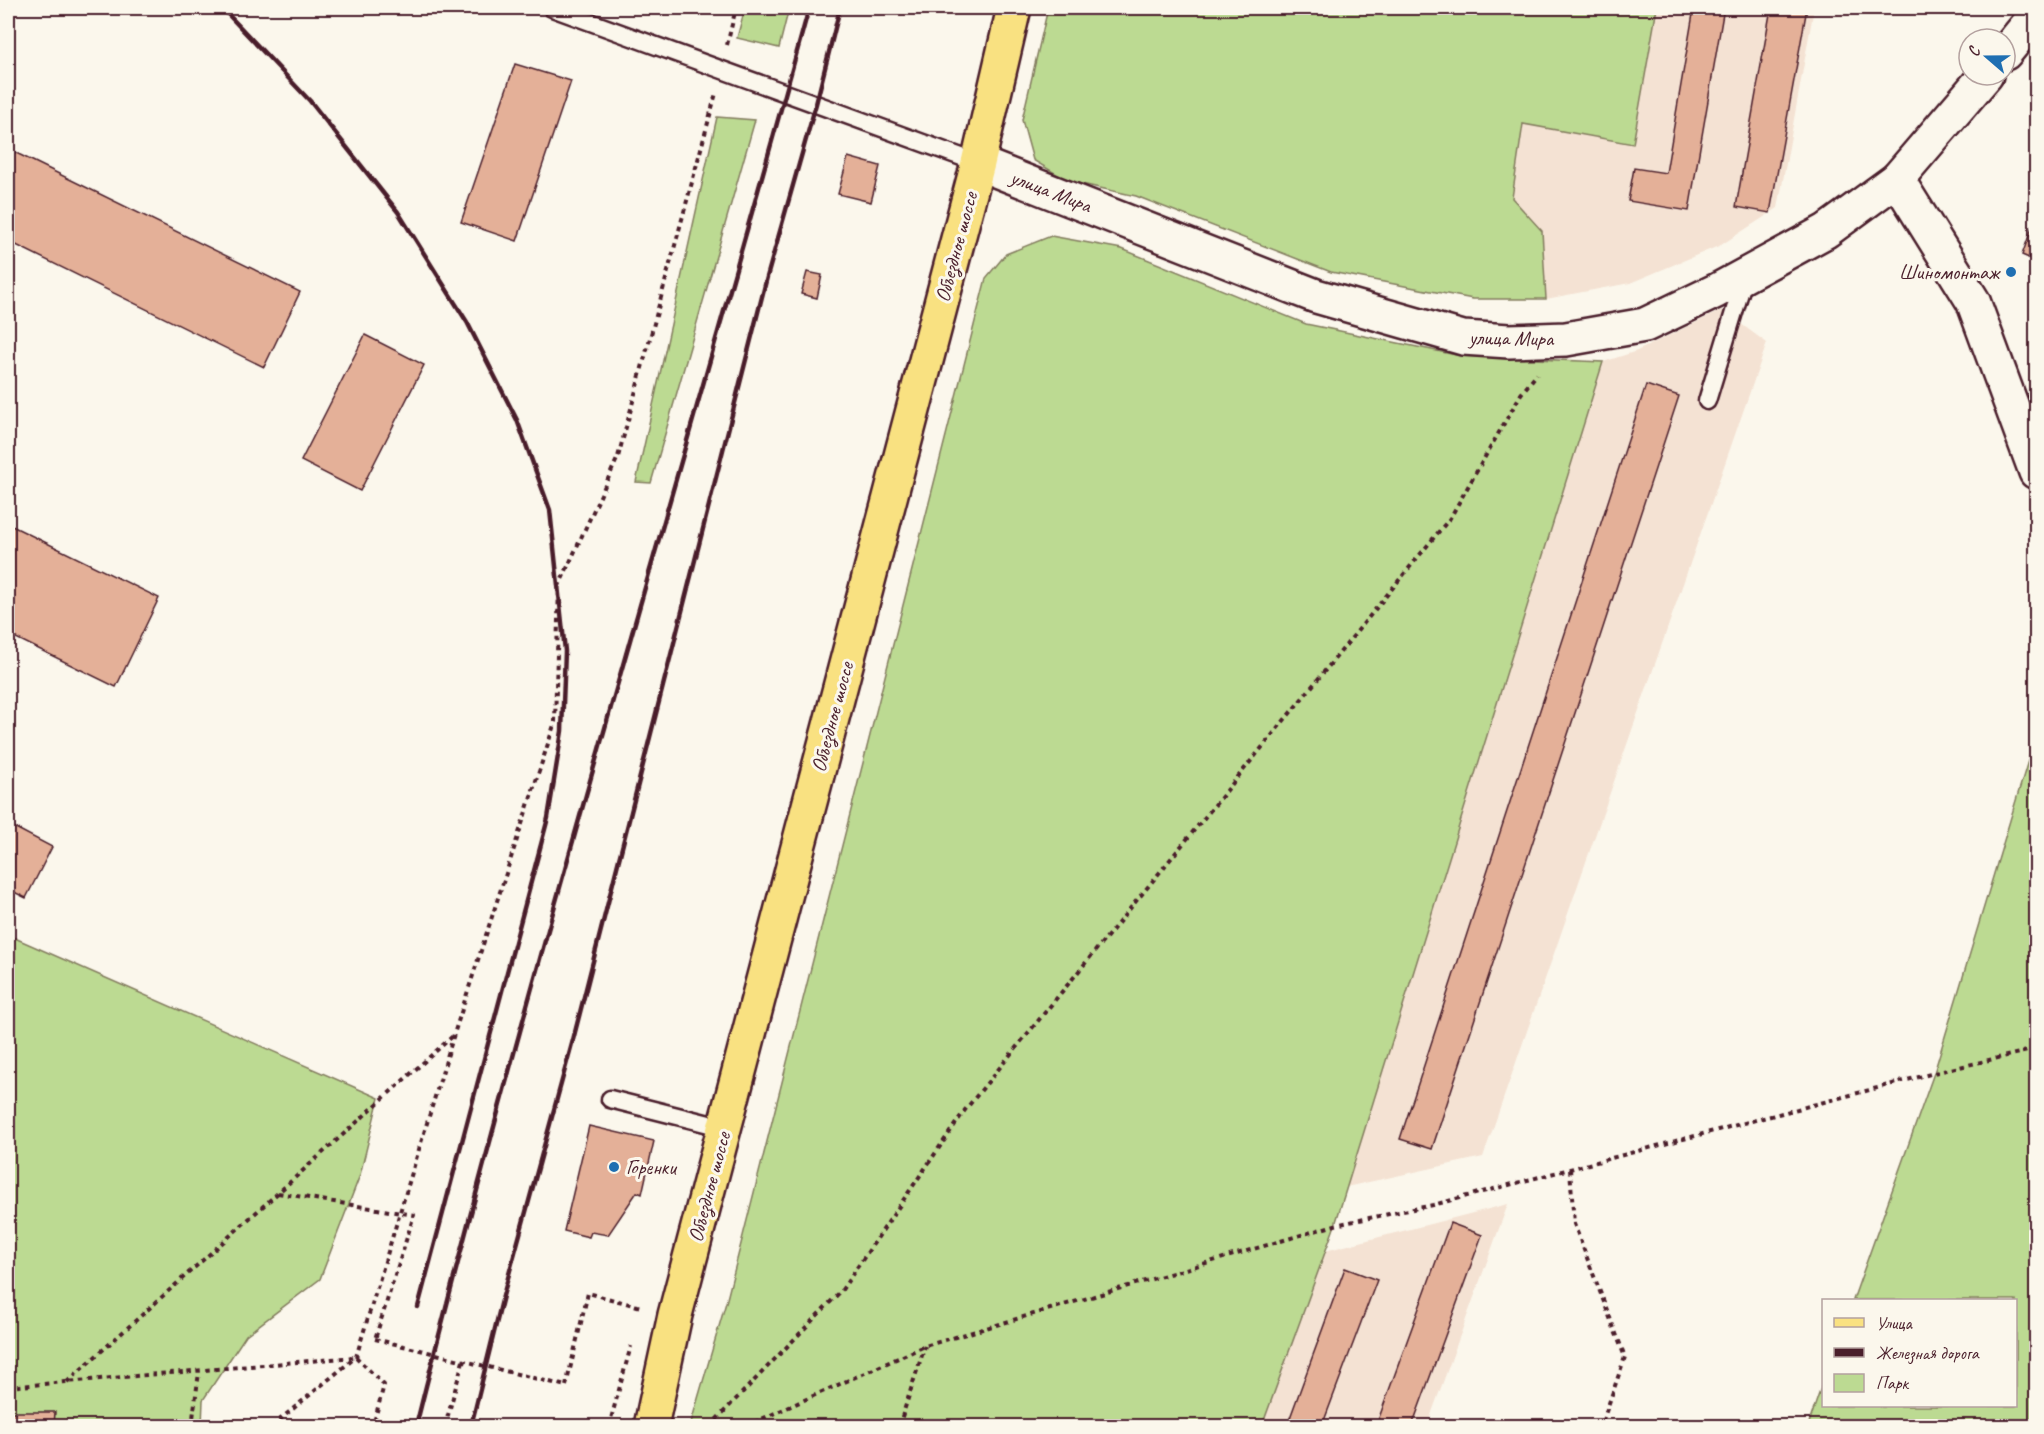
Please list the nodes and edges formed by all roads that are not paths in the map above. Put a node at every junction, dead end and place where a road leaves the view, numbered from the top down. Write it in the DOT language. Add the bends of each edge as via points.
graph roads {
  1 [pos="552,8"];
  2 [pos="1014,8"];
  3 [pos="2037,15"];
  4 [pos="2017,38"];
  5 [pos="1976,87"];
  6 [pos="978,163"];
  7 [pos="1896,179"];
  8 [pos="1746,275"];
  9 [pos="1707,401"];
  10 [pos="2037,471"];
  11 [pos="610,1099"];
  12 [pos="725,1128"];
  13 [pos="651,1426"];
  1 -- 6 [label="lane"];
  2 -- 6 [label="main road, Объездное шоссе"];
  3 -- 4 [label="street"];
  5 -- 7 [label="street, улица Мира"];
  6 -- 8 [label="street, улица Мира" via="1316,296 1464,338 1509,342 1566,339 1645,325"];
  6 -- 12 [label="main road, Объездное шоссе"];
  7 -- 8 [label="street, улица Мира" via="1826,231"];
  7 -- 10 [label="street" via="1973,301"];
  8 -- 9 [label="lane"];
  11 -- 12 [label="lane"];
  12 -- 13 [label="main road, Объездное шоссе" via="675,1315"];
}
